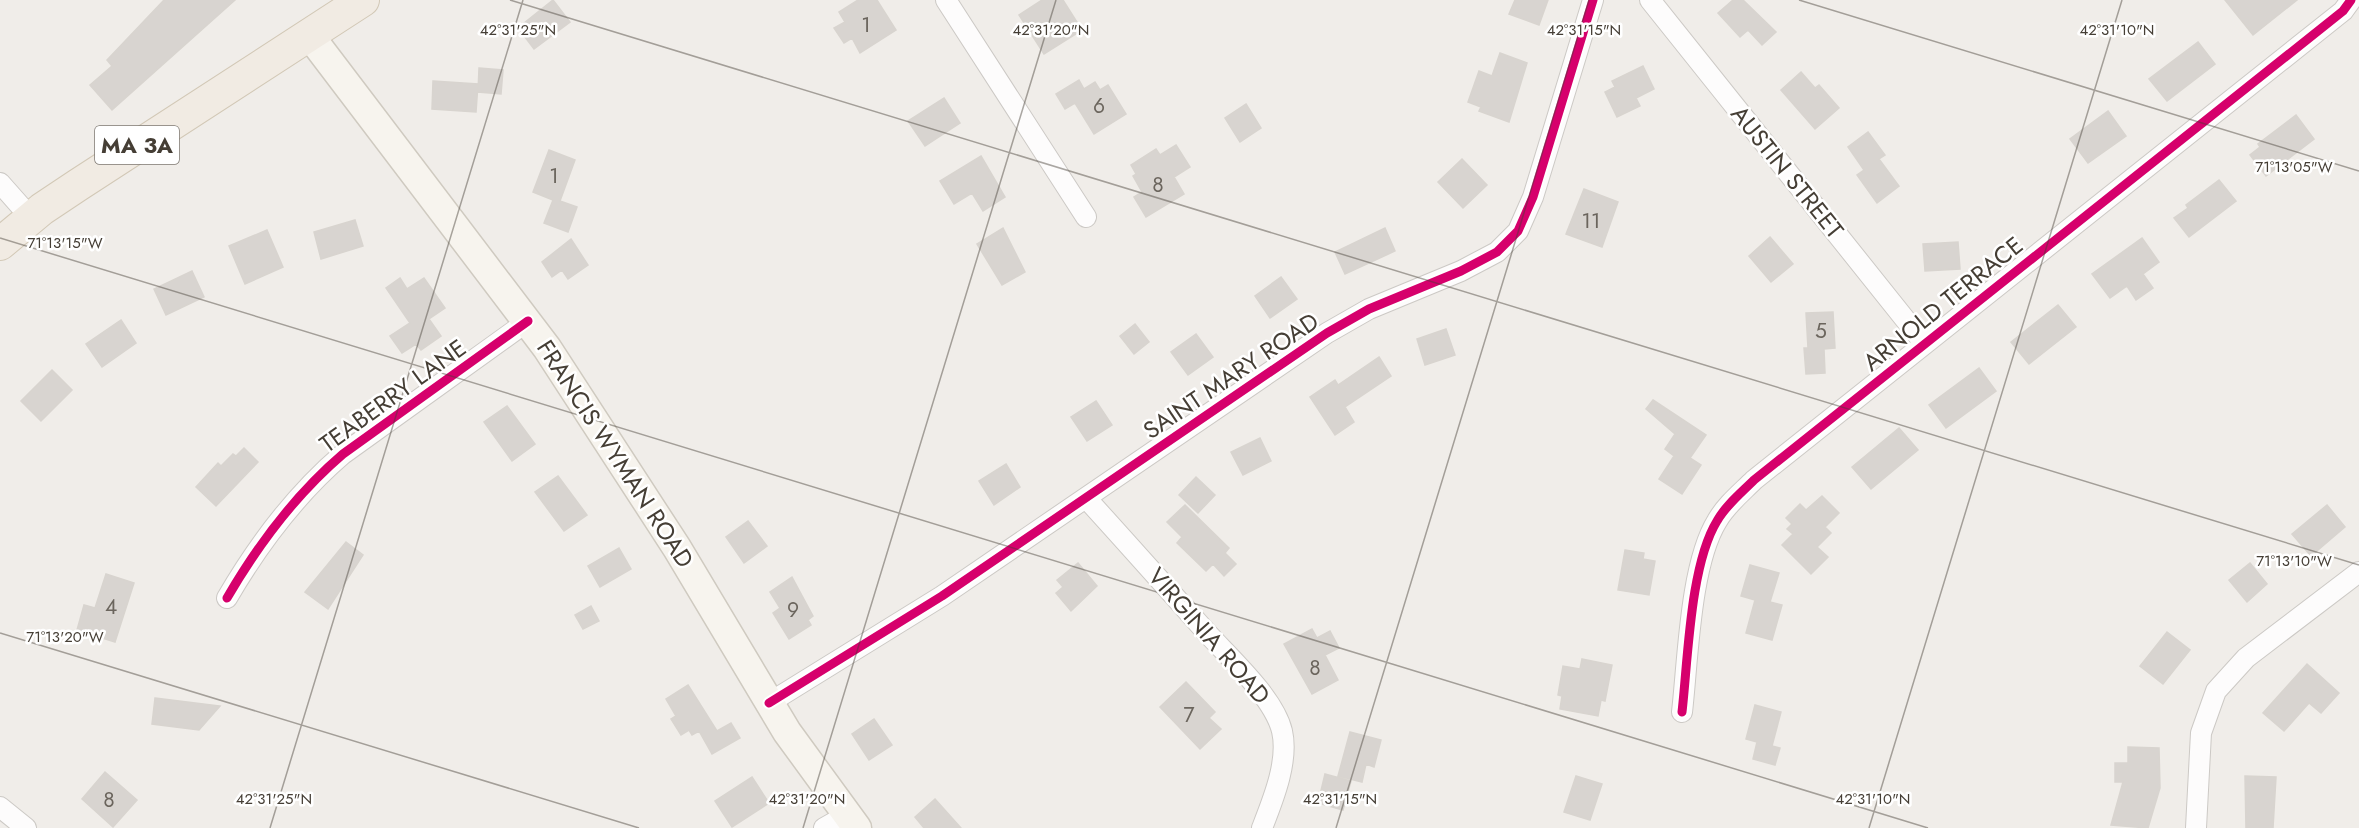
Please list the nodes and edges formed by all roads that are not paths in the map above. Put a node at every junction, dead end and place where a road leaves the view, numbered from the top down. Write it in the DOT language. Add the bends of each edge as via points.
graph roads {
  1 [pos="363,0"];
  2 [pos="946,0"];
  3 [pos="1593,0"];
  4 [pos="1650,0"];
  5 [pos="2351,0"];
  6 [pos="310,36"];
  7 [pos="0,183"];
  8 [pos="1086,217"];
  9 [pos="31,218"];
  10 [pos="0,244"];
  11 [pos="528,321"];
  12 [pos="1924,344"];
  13 [pos="1086,498"];
  14 [pos="2359,572"];
  15 [pos="227,598"];
  16 [pos="770,703"];
  17 [pos="1682,712"];
  18 [pos="0,807"];
  19 [pos="843,824"];
  20 [pos="26,828"];
  21 [pos="1262,828"];
  22 [pos="2196,828"];
  1 -- 6 [label="main road, MA 3A"];
  2 -- 8 [label="street"];
  3 -- 13 [label="street, SAINT MARY ROAD" via="1527,213 1506,245 1461,272 1351,319"];
  4 -- 12 [label="street, AUSTIN STREET"];
  5 -- 12 [label="street, ARNOLD TERRACE" via="2334,18"];
  6 -- 9 [label="main road, MA 3A" via="162,128"];
  6 -- 11 [label="main road, FRANCIS WYMAN ROAD"];
  7 -- 9 [label="street"];
  9 -- 10 [label="main road, MA 3A"];
  11 -- 15 [label="street, TEABERRY LANE" via="321,473 268,532"];
  11 -- 16 [label="main road, FRANCIS WYMAN ROAD" via="640,489"];
  12 -- 17 [label="street, ARNOLD TERRACE" via="1754,480 1717,520 1699,570"];
  13 -- 16 [label="street, SAINT MARY ROAD" via="942,596"];
  13 -- 21 [label="street, VIRGINIA ROAD" via="1274,712 1281,729 1282,754"];
  14 -- 22 [label="street" via="2246,658 2216,692 2201,733"];
  16 -- 19 [label="main road, FRANCIS WYMAN ROAD"];
  18 -- 20 [label="street"];
}
